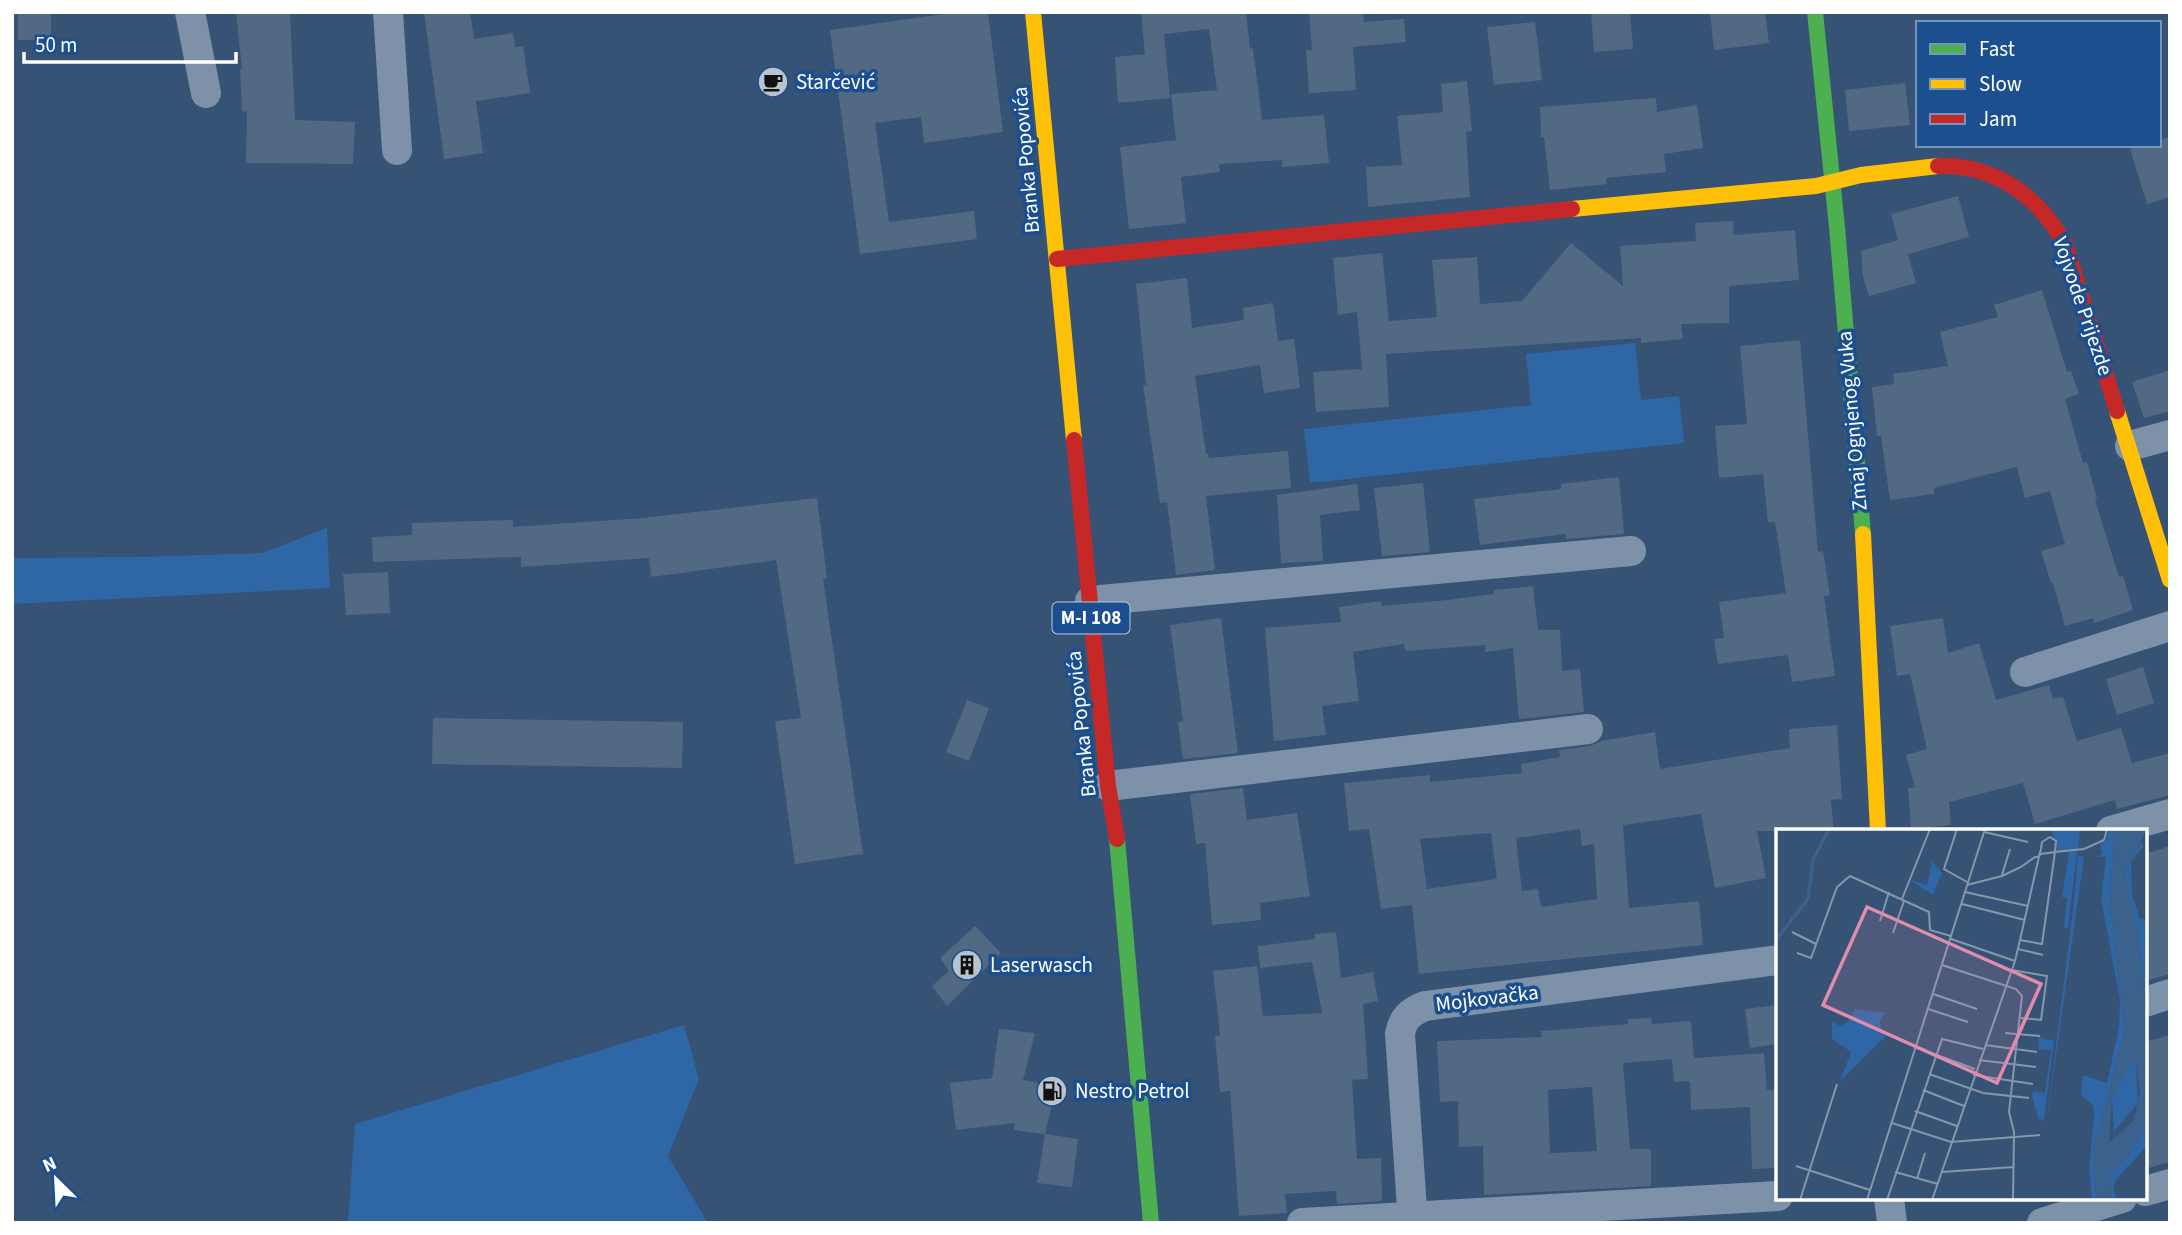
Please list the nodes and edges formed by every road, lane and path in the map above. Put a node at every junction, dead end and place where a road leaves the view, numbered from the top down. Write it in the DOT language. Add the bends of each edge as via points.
graph roads {
  1 [pos="190,12"];
  2 [pos="388,12"];
  3 [pos="1033,12"];
  4 [pos="1815,12"];
  5 [pos="206,93"];
  6 [pos="397,150"];
  7 [pos="1832,180"];
  8 [pos="1057,259"];
  9 [pos="2170,435"];
  10 [pos="2130,446"];
  11 [pos="1631,551"];
  12 [pos="2170,580"];
  13 [pos="1090,601"];
  14 [pos="2170,626"];
  15 [pos="2025,672"];
  16 [pos="1588,729"];
  17 [pos="1108,786"];
  18 [pos="2170,814"];
  19 [pos="1878,829"];
  20 [pos="2118,829"];
  21 [pos="1776,960"];
  22 [pos="2170,995"];
  23 [pos="2147,1001"];
  24 [pos="2170,1184"];
  25 [pos="2147,1190"];
  26 [pos="1776,1196"];
  27 [pos="1889,1200"];
  28 [pos="2116,1200"];
  29 [pos="1413,1220"];
  30 [pos="1151,1223"];
  31 [pos="1302,1223"];
  32 [pos="1892,1223"];
  33 [pos="2042,1223"];
  1 -- 5 [label="street"];
  2 -- 6 [label="street"];
  3 -- 8 [label="street, Branka Popovića / M-I 108"];
  4 -- 7 [label="street, Zmaj Ognjenog Vuka"];
  7 -- 8 [label="street, Vojvode Prijezde" via="1816,186"];
  7 -- 10 [label="street, Vojvode Prijezde" via="1945,166 1989,174 2028,194 2065,244"];
  7 -- 19 [label="street, Zmaj Ognjenog Vuka" via="1865,564"];
  8 -- 13 [label="street, Branka Popovića / M-I 108"];
  9 -- 10 [label="street"];
  10 -- 12 [label="street, Vojvode Prijezde"];
  11 -- 13 [label="street"];
  13 -- 17 [label="street, Branka Popovića / M-I 108"];
  14 -- 15 [label="street"];
  16 -- 17 [label="street"];
  17 -- 30 [label="street, Branka Popovića / M-I 108" via="1119,853"];
  18 -- 20 [label="street"];
  21 -- 29 [label="street, Mojkovačka" via="1425,1006 1408,1014 1400,1034"];
  22 -- 23 [label="street"];
  24 -- 25 [label="street"];
  26 -- 29 [label="street"];
  27 -- 32 [label="street"];
  28 -- 33 [label="street"];
  29 -- 31 [label="street"];
}
